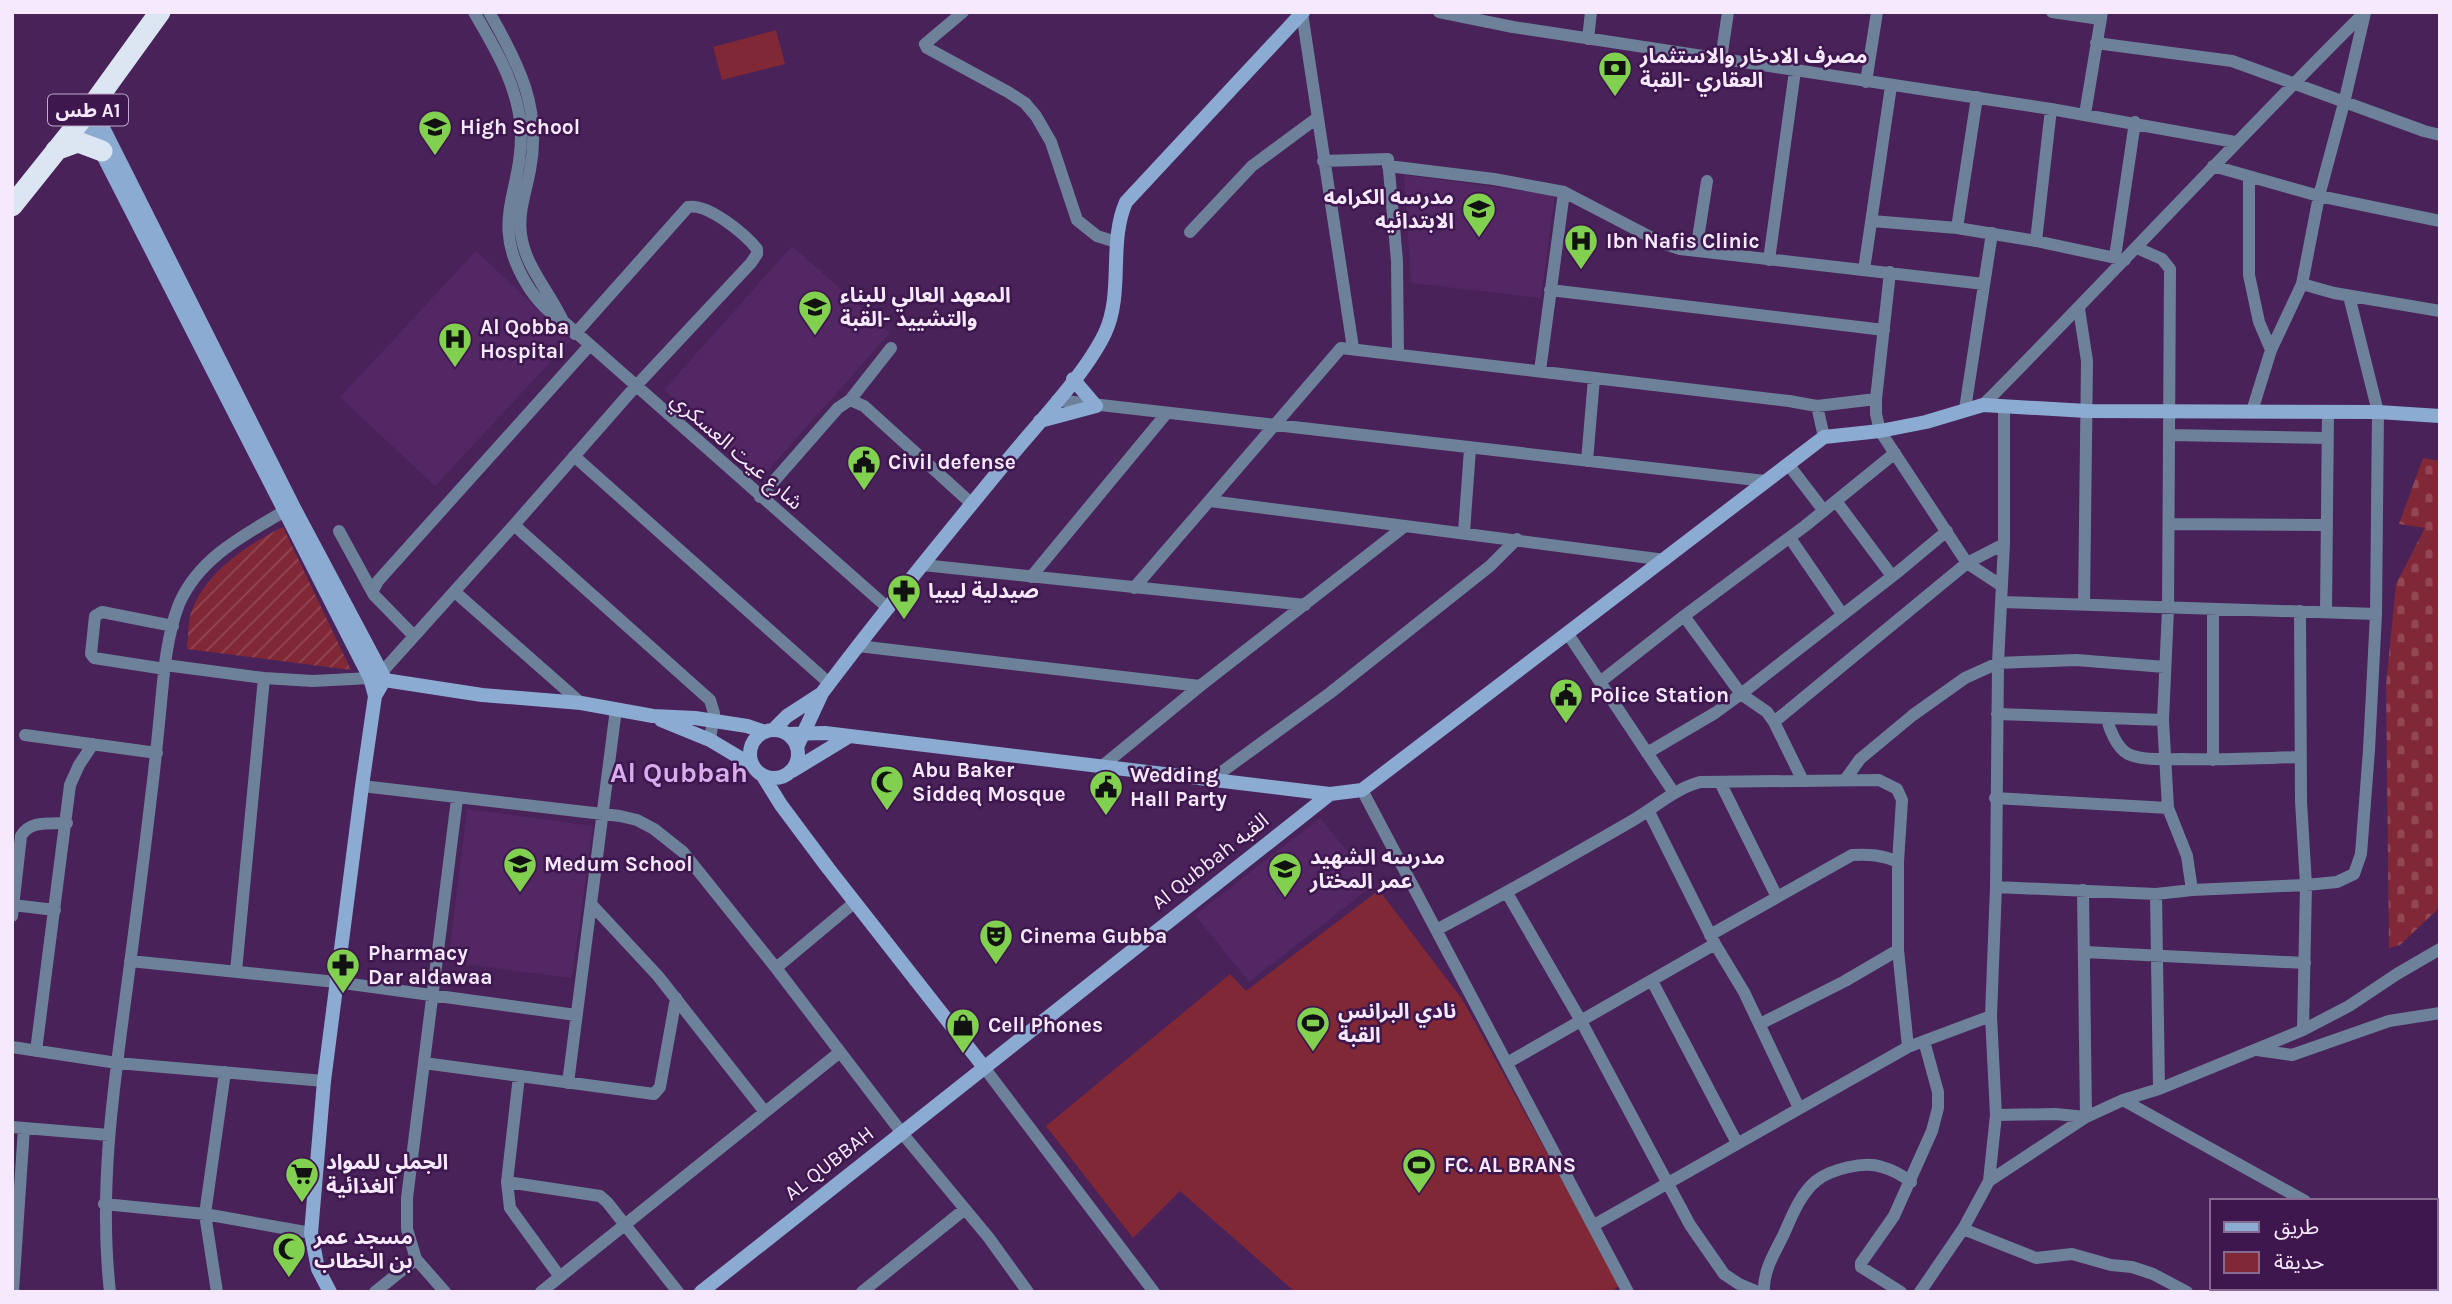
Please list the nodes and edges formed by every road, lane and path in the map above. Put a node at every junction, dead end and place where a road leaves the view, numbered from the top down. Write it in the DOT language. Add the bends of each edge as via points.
graph roads {
  1 [pos="160,12"];
  2 [pos="474,12"];
  3 [pos="489,12"];
  4 [pos="963,12"];
  5 [pos="1439,12"];
  6 [pos="1509,12"];
  7 [pos="1591,12"];
  8 [pos="1728,12"];
  9 [pos="1877,12"];
  10 [pos="2052,12"];
  11 [pos="2365,12"];
  12 [pos="1302,13"];
  13 [pos="2101,16"];
  14 [pos="1507,26"];
  15 [pos="1588,39"];
  16 [pos="2096,43"];
  17 [pos="507,56"];
  18 [pos="1721,59"];
  19 [pos="1795,71"];
  20 [pos="1866,82"];
  21 [pos="2293,83"];
  22 [pos="1891,86"];
  23 [pos="1977,97"];
  24 [pos="2344,103"];
  25 [pos="2051,108"];
  26 [pos="88,111"];
  27 [pos="2085,114"];
  28 [pos="1317,118"];
  29 [pos="2135,122"];
  30 [pos="2440,135"];
  31 [pos="2235,142"];
  32 [pos="54,152"];
  33 [pos="102,152"];
  34 [pos="1323,161"];
  35 [pos="1388,166"];
  36 [pos="2213,166"];
  37 [pos="2249,177"];
  38 [pos="1706,181"];
  39 [pos="1564,192"];
  40 [pos="2319,196"];
  41 [pos="12,206"];
  42 [pos="1871,220"];
  43 [pos="2440,221"];
  44 [pos="1957,228"];
  45 [pos="1190,232"];
  46 [pos="1992,233"];
  47 [pos="2036,241"];
  48 [pos="1116,242"];
  49 [pos="2137,248"];
  50 [pos="1696,251"];
  51 [pos="2120,258"];
  52 [pos="1769,260"];
  53 [pos="1864,270"];
  54 [pos="1890,272"];
  55 [pos="1984,284"];
  56 [pos="2302,284"];
  57 [pos="1550,290"];
  58 [pos="2349,296"];
  59 [pos="2079,309"];
  60 [pos="2440,311"];
  61 [pos="1884,330"];
  62 [pos="575,334"];
  63 [pos="589,346"];
  64 [pos="891,348"];
  65 [pos="1353,348"];
  66 [pos="2272,350"];
  67 [pos="1398,354"];
  68 [pos="1540,370"];
  69 [pos="1594,378"];
  70 [pos="1073,379"];
  71 [pos="635,387"];
  72 [pos="1877,399"];
  73 [pos="850,400"];
  74 [pos="1057,400"];
  75 [pos="1983,405"];
  76 [pos="1096,406"];
  77 [pos="1817,406"];
  78 [pos="2004,406"];
  79 [pos="1965,409"];
  80 [pos="2087,411"];
  81 [pos="2252,411"];
  82 [pos="2171,412"];
  83 [pos="2328,412"];
  84 [pos="2378,412"];
  85 [pos="1166,414"];
  86 [pos="2440,416"];
  87 [pos="1040,421"];
  88 [pos="1274,426"];
  89 [pos="1880,431"];
  90 [pos="2170,435"];
  91 [pos="1824,437"];
  92 [pos="2327,438"];
  93 [pos="1470,449"];
  94 [pos="1895,453"];
  95 [pos="574,456"];
  96 [pos="1587,461"];
  97 [pos="1788,464"];
  98 [pos="1765,481"];
  99 [pos="760,497"];
  100 [pos="1210,501"];
  101 [pos="1836,501"];
  102 [pos="972,504"];
  103 [pos="289,509"];
  104 [pos="1824,511"];
  105 [pos="2169,524"];
  106 [pos="2325,525"];
  107 [pos="514,526"];
  108 [pos="1405,526"];
  109 [pos="339,531"];
  110 [pos="1947,531"];
  111 [pos="1464,532"];
  112 [pos="1790,538"];
  113 [pos="1517,540"];
  114 [pos="2004,544"];
  115 [pos="1665,560"];
  116 [pos="1967,563"];
  117 [pos="923,565"];
  118 [pos="1892,576"];
  119 [pos="1031,577"];
  120 [pos="2002,586"];
  121 [pos="1134,588"];
  122 [pos="373,590"];
  123 [pos="455,592"];
  124 [pos="2001,602"];
  125 [pos="1305,605"];
  126 [pos="2084,605"];
  127 [pos="888,608"];
  128 [pos="2168,608"];
  129 [pos="2213,609"];
  130 [pos="2300,611"];
  131 [pos="2326,611"];
  132 [pos="1842,614"];
  133 [pos="2376,614"];
  134 [pos="1685,616"];
  135 [pos="173,626"];
  136 [pos="1568,634"];
  137 [pos="414,636"];
  138 [pos="858,646"];
  139 [pos="1998,663"];
  140 [pos="165,667"];
  141 [pos="2165,667"];
  142 [pos="379,676"];
  143 [pos="264,678"];
  144 [pos="1600,682"];
  145 [pos="1200,686"];
  146 [pos="826,689"];
  147 [pos="1741,694"];
  148 [pos="581,703"];
  149 [pos="616,709"];
  150 [pos="1997,713"];
  151 [pos="653,716"];
  152 [pos="2107,718"];
  153 [pos="713,720"];
  154 [pos="2163,720"];
  155 [pos="1774,722"];
  156 [pos="769,731"];
  157 [pos="805,733"];
  158 [pos="788,734"];
  159 [pos="25,735"];
  160 [pos="848,737"];
  161 [pos="710,740"];
  162 [pos="93,744"];
  163 [pos="797,747"];
  164 [pos="157,753"];
  165 [pos="1647,753"];
  166 [pos="2301,757"];
  167 [pos="2165,759"];
  168 [pos="2213,760"];
  169 [pos="752,765"];
  170 [pos="1100,768"];
  171 [pos="792,771"];
  172 [pos="763,776"];
  173 [pos="1212,779"];
  174 [pos="1845,780"];
  175 [pos="1803,781"];
  176 [pos="1720,782"];
  177 [pos="362,786"];
  178 [pos="1362,790"];
  179 [pos="1674,793"];
  180 [pos="1330,794"];
  181 [pos="1995,798"];
  182 [pos="457,799"];
  183 [pos="2168,808"];
  184 [pos="1649,812"];
  185 [pos="603,813"];
  186 [pos="67,823"];
  187 [pos="1898,862"];
  188 [pos="2306,885"];
  189 [pos="1996,887"];
  190 [pos="2083,890"];
  191 [pos="2192,890"];
  192 [pos="1507,892"];
  193 [pos="2156,894"];
  194 [pos="1777,897"];
  195 [pos="855,902"];
  196 [pos="592,905"];
  197 [pos="13,911"];
  198 [pos="55,911"];
  199 [pos="1438,929"];
  200 [pos="1712,939"];
  201 [pos="2440,949"];
  202 [pos="1898,950"];
  203 [pos="2085,952"];
  204 [pos="2156,957"];
  205 [pos="130,961"];
  206 [pos="2305,963"];
  207 [pos="776,968"];
  208 [pos="236,971"];
  209 [pos="1652,981"];
  210 [pos="336,982"];
  211 [pos="433,995"];
  212 [pos="676,998"];
  213 [pos="2440,1013"];
  214 [pos="576,1015"];
  215 [pos="1991,1016"];
  216 [pos="1581,1021"];
  217 [pos="1760,1024"];
  218 [pos="2303,1030"];
  219 [pos="1924,1041"];
  220 [pos="12,1047"];
  221 [pos="1908,1047"];
  222 [pos="2257,1050"];
  223 [pos="36,1051"];
  224 [pos="840,1052"];
  225 [pos="117,1063"];
  226 [pos="424,1063"];
  227 [pos="1507,1063"];
  228 [pos="983,1066"];
  229 [pos="225,1072"];
  230 [pos="519,1076"];
  231 [pos="324,1082"];
  232 [pos="568,1083"];
  233 [pos="2158,1089"];
  234 [pos="2123,1100"];
  235 [pos="1800,1108"];
  236 [pos="765,1112"];
  237 [pos="1996,1115"];
  238 [pos="2086,1117"];
  239 [pos="18,1128"];
  240 [pos="902,1133"];
  241 [pos="109,1135"];
  242 [pos="1737,1143"];
  243 [pos="1989,1181"];
  244 [pos="507,1182"];
  245 [pos="1910,1182"];
  246 [pos="1667,1184"];
  247 [pos="2301,1199"];
  248 [pos="104,1204"];
  249 [pos="965,1209"];
  250 [pos="205,1214"];
  251 [pos="1594,1224"];
  252 [pos="625,1225"];
  253 [pos="1963,1229"];
  254 [pos="311,1233"];
  255 [pos="416,1259"];
  256 [pos="559,1277"];
  257 [pos="1021,1289"];
  258 [pos="13,1292"];
  259 [pos="110,1292"];
  260 [pos="217,1292"];
  261 [pos="330,1292"];
  262 [pos="375,1292"];
  263 [pos="444,1292"];
  264 [pos="541,1292"];
  265 [pos="678,1292"];
  266 [pos="701,1292"];
  267 [pos="862,1292"];
  268 [pos="1154,1292"];
  269 [pos="1628,1292"];
  270 [pos="1758,1292"];
  271 [pos="1764,1292"];
  272 [pos="1901,1292"];
  273 [pos="1920,1292"];
  274 [pos="2187,1292"];
  1 -- 26 [label="highway, طس A1"];
  2 -- 17 [label="street, شارع عيت العسكري"];
  3 -- 17 [label="street, شارع عيت العسكري"];
  4 -- 48 [label="street" via="925,44 927,48 1024,103 1051,142 1077,220 1097,236"];
  5 -- 14 [label="street"];
  6 -- 14 [label="street"];
  7 -- 15 [label="street"];
  8 -- 18 [label="street"];
  9 -- 20 [label="street"];
  10 -- 13 [label="street"];
  11 -- 21 [label="street"];
  11 -- 24 [label="street"];
  12 -- 28 [label="street"];
  12 -- 48 [label="street" via="1135,190 1120,215"];
  13 -- 16 [label="street"];
  14 -- 15 [label="street"];
  15 -- 18 [label="street"];
  16 -- 21 [label="street" via="2232,61"];
  16 -- 27 [label="street"];
  17 -- 62 [label="street, شارع عيت العسكري" via="523,79 533,128 521,212 523,249"];
  18 -- 19 [label="street"];
  19 -- 20 [label="street"];
  19 -- 52 [label="street"];
  20 -- 22 [label="street"];
  21 -- 24 [label="street"];
  21 -- 31 [label="street"];
  22 -- 23 [label="street"];
  22 -- 42 [label="street"];
  23 -- 25 [label="street"];
  23 -- 44 [label="street"];
  24 -- 30 [label="street"];
  24 -- 40 [label="street"];
  25 -- 27 [label="street"];
  25 -- 47 [label="street"];
  26 -- 32 [label="highway, طس A1"];
  26 -- 33 [label="street"];
  26 -- 103 [label="street"];
  27 -- 29 [label="street"];
  28 -- 34 [label="street"];
  28 -- 45 [label="street" via="1252,166"];
  29 -- 31 [label="street"];
  29 -- 51 [label="street"];
  31 -- 36 [label="street"];
  32 -- 33 [label="highway" via="78,142"];
  32 -- 41 [label="highway, طس A1"];
  33 -- 103 [label="street"];
  34 -- 35 [label="street" via="1388,159"];
  34 -- 65 [label="street"];
  35 -- 39 [label="street"];
  35 -- 67 [label="street" via="1397,261"];
  36 -- 37 [label="street"];
  36 -- 49 [label="street"];
  37 -- 40 [label="street"];
  37 -- 66 [label="street" via="2249,275 2259,322"];
  38 -- 50 [label="street"];
  39 -- 50 [label="street" via="1662,243"];
  39 -- 57 [label="street"];
  40 -- 43 [label="street"];
  40 -- 56 [label="street"];
  42 -- 44 [label="street"];
  42 -- 53 [label="street"];
  44 -- 46 [label="street"];
  46 -- 47 [label="street"];
  46 -- 55 [label="street"];
  47 -- 51 [label="street"];
  48 -- 70 [label="street" via="1113,301 1106,331"];
  49 -- 51 [label="street"];
  49 -- 82 [label="street" via="2162,259 2170,269"];
  50 -- 52 [label="street"];
  51 -- 59 [label="street"];
  52 -- 53 [label="street"];
  53 -- 54 [label="street"];
  54 -- 55 [label="street"];
  54 -- 61 [label="street"];
  55 -- 79 [label="street"];
  56 -- 58 [label="street"];
  56 -- 66 [label="street"];
  57 -- 61 [label="street"];
  57 -- 68 [label="street"];
  58 -- 60 [label="street"];
  58 -- 84 [label="street"];
  59 -- 75 [label="street"];
  59 -- 80 [label="street" via="2087,361"];
  61 -- 72 [label="street"];
  62 -- 63 [label="street, شارع عيت العسكري"];
  62 -- 71 [label="street" via="688,206 697,206 740,232 757,249 755,258"];
  63 -- 71 [label="street, شارع عيت العسكري"];
  63 -- 122 [label="street"];
  64 -- 73 [label="street"];
  65 -- 67 [label="street"];
  65 -- 88 [label="street" via="1341,348 1332,355"];
  66 -- 81 [label="street"];
  67 -- 68 [label="street"];
  68 -- 69 [label="street"];
  69 -- 77 [label="street"];
  69 -- 96 [label="street"];
  70 -- 74 [label="street"];
  70 -- 76 [label="street"];
  71 -- 95 [label="street"];
  71 -- 99 [label="street, شارع عيت العسكري"];
  72 -- 77 [label="street"];
  72 -- 89 [label="street"];
  73 -- 99 [label="street"];
  73 -- 102 [label="street" via="864,407"];
  74 -- 76 [label="street"];
  74 -- 87 [label="street"];
  75 -- 78 [label="street"];
  75 -- 79 [label="street"];
  76 -- 85 [label="street"];
  76 -- 87 [label="street"];
  77 -- 91 [label="street"];
  78 -- 80 [label="street"];
  78 -- 114 [label="street"];
  79 -- 89 [label="street"];
  80 -- 82 [label="street"];
  80 -- 126 [label="street"];
  81 -- 82 [label="street"];
  81 -- 83 [label="street"];
  82 -- 90 [label="street"];
  83 -- 84 [label="street"];
  83 -- 92 [label="street"];
  84 -- 86 [label="street"];
  84 -- 133 [label="street"];
  85 -- 88 [label="street"];
  85 -- 119 [label="street"];
  87 -- 102 [label="street"];
  88 -- 93 [label="street"];
  88 -- 100 [label="street"];
  89 -- 91 [label="street"];
  89 -- 94 [label="street"];
  90 -- 92 [label="street"];
  90 -- 105 [label="street"];
  91 -- 97 [label="street"];
  92 -- 106 [label="street"];
  93 -- 96 [label="street"];
  93 -- 111 [label="street"];
  94 -- 101 [label="street"];
  94 -- 110 [label="street"];
  95 -- 107 [label="street"];
  95 -- 146 [label="street"];
  96 -- 98 [label="street"];
  97 -- 98 [label="street"];
  97 -- 104 [label="street"];
  98 -- 115 [label="street"];
  99 -- 127 [label="street, شارع عيت العسكري"];
  100 -- 108 [label="street"];
  100 -- 121 [label="street"];
  101 -- 104 [label="street"];
  101 -- 118 [label="street"];
  102 -- 117 [label="street"];
  103 -- 135 [label="street" via="206,563 180,604"];
  103 -- 142 [label="street"];
  104 -- 112 [label="street"];
  105 -- 106 [label="street"];
  105 -- 128 [label="street"];
  106 -- 131 [label="street"];
  107 -- 123 [label="street"];
  107 -- 153 [label="street" via="710,700"];
  108 -- 111 [label="street"];
  108 -- 125 [label="street"];
  109 -- 122 [label="street"];
  110 -- 116 [label="street"];
  110 -- 118 [label="street"];
  111 -- 113 [label="street"];
  112 -- 132 [label="street"];
  112 -- 134 [label="street"];
  113 -- 115 [label="street"];
  113 -- 173 [label="street" via="1341,684"];
  114 -- 116 [label="street"];
  114 -- 120 [label="street"];
  115 -- 136 [label="street"];
  116 -- 120 [label="street"];
  116 -- 155 [label="street"];
  117 -- 119 [label="street"];
  117 -- 127 [label="street"];
  118 -- 132 [label="street"];
  119 -- 121 [label="street"];
  120 -- 124 [label="street"];
  121 -- 125 [label="street"];
  122 -- 137 [label="street"];
  123 -- 137 [label="street"];
  123 -- 148 [label="street"];
  124 -- 126 [label="street"];
  124 -- 139 [label="street"];
  125 -- 145 [label="street"];
  126 -- 128 [label="street"];
  127 -- 138 [label="street"];
  128 -- 129 [label="street"];
  128 -- 141 [label="street"];
  129 -- 130 [label="street"];
  129 -- 168 [label="street"];
  130 -- 131 [label="street"];
  130 -- 166 [label="street"];
  131 -- 133 [label="street"];
  132 -- 147 [label="street"];
  133 -- 188 [label="street" via="2361,854 2354,874 2337,882"];
  134 -- 144 [label="street"];
  134 -- 147 [label="street"];
  135 -- 140 [label="street"];
  135 -- 140 [label="street" via="102,612 95,616 94,658"];
  136 -- 144 [label="street"];
  136 -- 178 [label="street"];
  137 -- 142 [label="street"];
  138 -- 145 [label="street"];
  138 -- 146 [label="street"];
  139 -- 141 [label="street" via="2076,660"];
  139 -- 150 [label="street"];
  139 -- 174 [label="street" via="1965,678 1913,715 1860,759"];
  140 -- 143 [label="street"];
  140 -- 164 [label="street"];
  141 -- 154 [label="street"];
  142 -- 143 [label="street" via="313,681"];
  142 -- 148 [label="street" via="482,695"];
  142 -- 177 [label="street"];
  143 -- 208 [label="street"];
  144 -- 165 [label="street"];
  145 -- 170 [label="street"];
  146 -- 156 [label="street"];
  146 -- 157 [label="street"];
  147 -- 155 [label="street"];
  147 -- 165 [label="street"];
  148 -- 149 [label="street"];
  149 -- 151 [label="street"];
  149 -- 185 [label="street"];
  150 -- 152 [label="street"];
  150 -- 181 [label="street"];
  151 -- 153 [label="street"];
  151 -- 161 [label="street"];
  152 -- 154 [label="street"];
  152 -- 167 [label="street" via="2123,750"];
  153 -- 156 [label="street"];
  153 -- 161 [label="street"];
  154 -- 167 [label="street"];
  155 -- 175 [label="street"];
  156 -- 158 [label="street"];
  156 -- 169 [label="street" via="758,736 750,750"];
  157 -- 158 [label="street"];
  157 -- 160 [label="street"];
  157 -- 163 [label="street"];
  158 -- 163 [label="street"];
  159 -- 162 [label="street"];
  160 -- 170 [label="street"];
  160 -- 171 [label="street"];
  161 -- 169 [label="street"];
  162 -- 164 [label="street"];
  162 -- 186 [label="street" via="70,785"];
  163 -- 171 [label="street" via="799,755"];
  164 -- 205 [label="street"];
  165 -- 179 [label="street"];
  166 -- 168 [label="street"];
  166 -- 188 [label="street"];
  167 -- 168 [label="street"];
  167 -- 183 [label="street"];
  169 -- 172 [label="street"];
  170 -- 173 [label="street"];
  171 -- 172 [label="street" via="779,778"];
  172 -- 195 [label="street"];
  173 -- 180 [label="street"];
  174 -- 175 [label="street"];
  174 -- 187 [label="street" via="1879,780 1897,789 1902,800"];
  175 -- 176 [label="street"];
  176 -- 179 [label="street" via="1699,782"];
  176 -- 194 [label="street"];
  177 -- 182 [label="street"];
  177 -- 210 [label="street"];
  178 -- 180 [label="street"];
  178 -- 199 [label="street"];
  179 -- 184 [label="street"];
  180 -- 228 [label="street, Al Qubbah القبه"];
  181 -- 183 [label="street"];
  181 -- 189 [label="street"];
  182 -- 185 [label="street"];
  182 -- 211 [label="street"];
  183 -- 191 [label="street" via="2188,856"];
  184 -- 192 [label="street"];
  184 -- 200 [label="street"];
  185 -- 196 [label="street"];
  185 -- 207 [label="street" via="654,828 684,852"];
  186 -- 197 [label="street" via="25,829"];
  186 -- 198 [label="street"];
  187 -- 194 [label="street" via="1870,853 1852,855"];
  187 -- 202 [label="street"];
  188 -- 191 [label="street"];
  188 -- 206 [label="street"];
  189 -- 190 [label="street"];
  189 -- 215 [label="street"];
  190 -- 193 [label="street"];
  190 -- 203 [label="street"];
  191 -- 193 [label="street"];
  192 -- 199 [label="street"];
  192 -- 216 [label="street"];
  193 -- 204 [label="street"];
  194 -- 200 [label="street"];
  195 -- 207 [label="street"];
  195 -- 228 [label="street"];
  196 -- 212 [label="street"];
  196 -- 214 [label="street"];
  197 -- 198 [label="street"];
  198 -- 223 [label="street"];
  199 -- 227 [label="street"];
  200 -- 209 [label="street"];
  200 -- 217 [label="street"];
  201 -- 218 [label="street"];
  202 -- 217 [label="street"];
  202 -- 221 [label="street"];
  203 -- 204 [label="street"];
  203 -- 238 [label="street"];
  204 -- 206 [label="street"];
  204 -- 233 [label="street"];
  205 -- 208 [label="street"];
  205 -- 225 [label="street"];
  206 -- 218 [label="street"];
  207 -- 224 [label="street"];
  208 -- 210 [label="street"];
  209 -- 216 [label="street"];
  209 -- 242 [label="street"];
  210 -- 211 [label="street"];
  210 -- 231 [label="street"];
  211 -- 214 [label="street"];
  211 -- 226 [label="street"];
  212 -- 232 [label="street" via="658,1091 650,1094"];
  212 -- 236 [label="street"];
  213 -- 222 [label="street" via="2389,1021 2292,1055"];
  214 -- 232 [label="street"];
  215 -- 219 [label="street"];
  215 -- 237 [label="street"];
  216 -- 227 [label="street"];
  216 -- 246 [label="street"];
  217 -- 235 [label="street"];
  218 -- 222 [label="street"];
  219 -- 221 [label="street"];
  219 -- 245 [label="street" via="1938,1108"];
  220 -- 223 [label="street"];
  221 -- 235 [label="street"];
  222 -- 233 [label="street"];
  223 -- 225 [label="street"];
  224 -- 236 [label="street"];
  224 -- 240 [label="street"];
  225 -- 229 [label="street"];
  225 -- 241 [label="street"];
  226 -- 230 [label="street"];
  226 -- 255 [label="street" via="407,1198 407,1229"];
  227 -- 251 [label="street"];
  228 -- 240 [label="street, AL QUBBAH"];
  228 -- 268 [label="street"];
  229 -- 231 [label="street"];
  229 -- 250 [label="street"];
  230 -- 232 [label="street"];
  230 -- 244 [label="street"];
  231 -- 254 [label="street"];
  233 -- 234 [label="street"];
  234 -- 238 [label="street"];
  234 -- 247 [label="street"];
  235 -- 242 [label="street"];
  236 -- 252 [label="street"];
  237 -- 238 [label="street"];
  237 -- 243 [label="street"];
  238 -- 243 [label="street"];
  239 -- 241 [label="street"];
  239 -- 258 [label="street"];
  240 -- 249 [label="street"];
  240 -- 266 [label="street, AL QUBBAH"];
  241 -- 248 [label="street"];
  242 -- 246 [label="street"];
  243 -- 253 [label="street"];
  244 -- 252 [label="street" via="591,1193 607,1202"];
  244 -- 256 [label="street" via="514,1218"];
  245 -- 271 [label="street" via="1879,1166 1833,1171 1816,1181 1796,1209 1770,1262"];
  245 -- 272 [label="street" via="1894,1216 1861,1263"];
  246 -- 251 [label="street"];
  246 -- 270 [label="street" via="1724,1274"];
  248 -- 250 [label="street"];
  248 -- 259 [label="street"];
  249 -- 257 [label="street"];
  249 -- 267 [label="street"];
  250 -- 254 [label="street"];
  250 -- 260 [label="street"];
  251 -- 269 [label="street"];
  252 -- 256 [label="street"];
  252 -- 265 [label="street"];
  253 -- 273 [label="street"];
  253 -- 274 [label="street" via="2036,1258 2072,1254 2132,1267"];
  254 -- 261 [label="street" via="318,1269"];
  255 -- 262 [label="street"];
  255 -- 263 [label="street"];
  256 -- 264 [label="street"];
}
